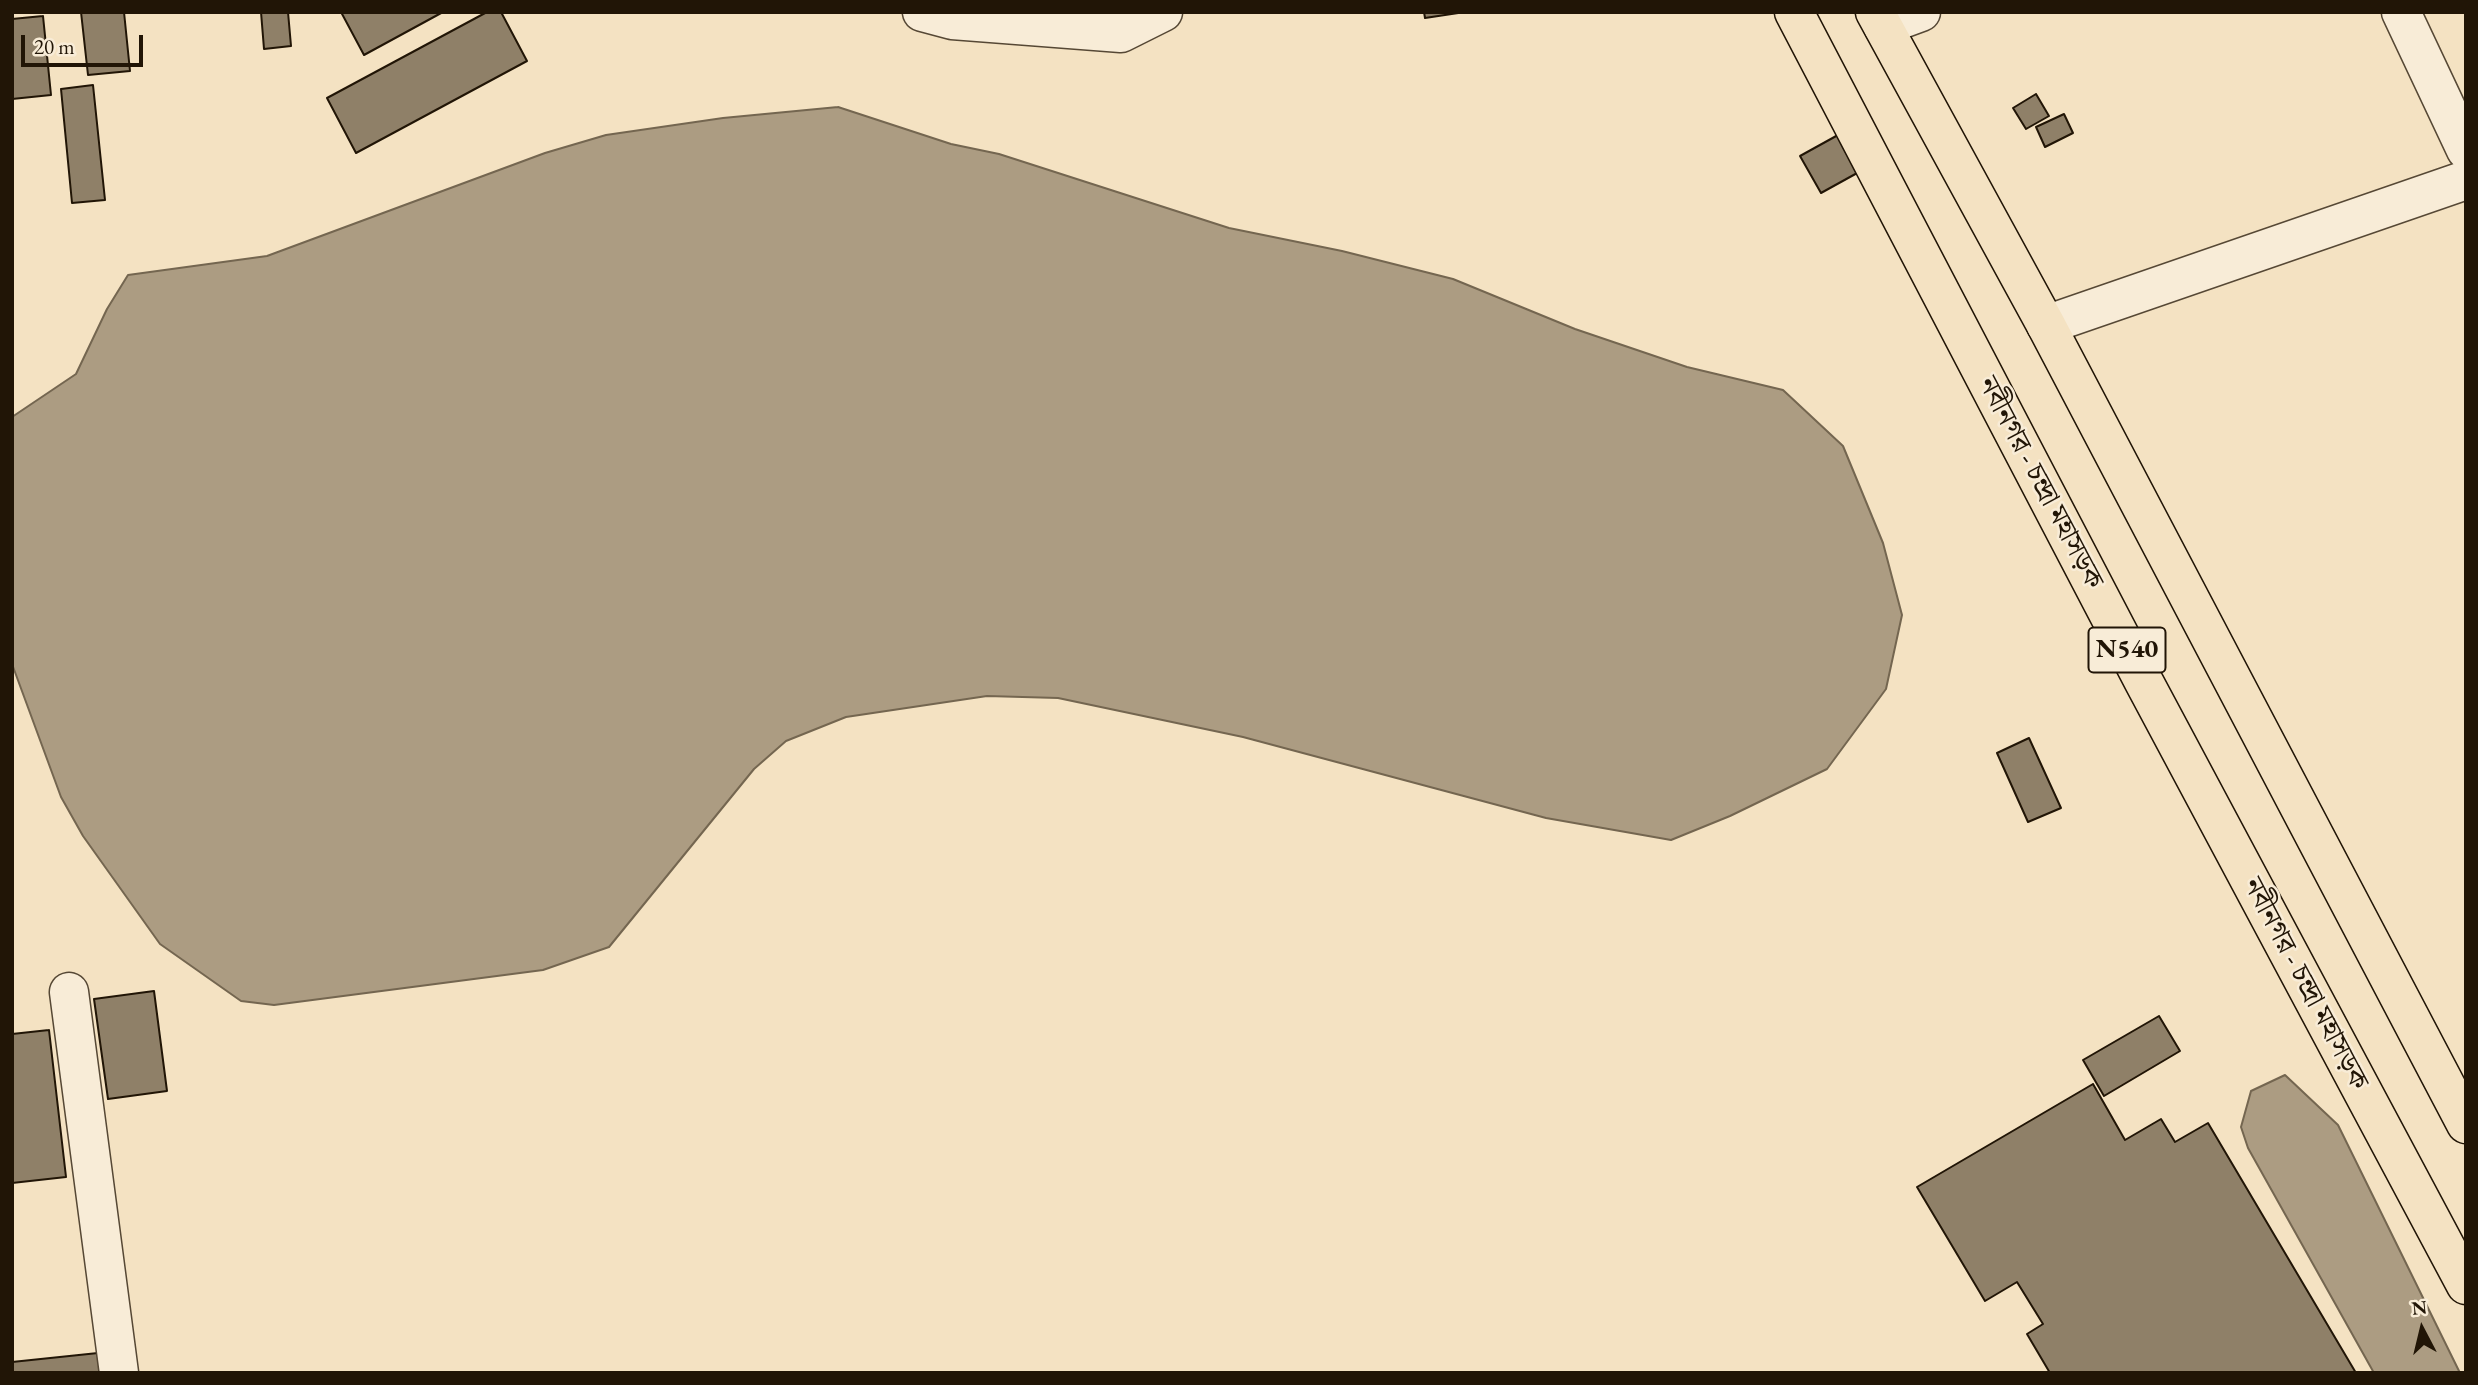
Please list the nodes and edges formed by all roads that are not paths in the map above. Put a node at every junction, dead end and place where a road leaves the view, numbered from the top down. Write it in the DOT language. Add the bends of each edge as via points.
graph roads {
  1 [pos="922,12"];
  2 [pos="1163,12"];
  3 [pos="1794,12"];
  4 [pos="1921,12"];
  5 [pos="2400,12"];
  6 [pos="1879,19"];
  7 [pos="2466,149"];
  8 [pos="2466,180"];
  9 [pos="2046,325"];
  10 [pos="69,992"];
  11 [pos="2466,1124"];
  12 [pos="2466,1285"];
  13 [pos="119,1373"];
  1 -- 2 [label="street" via="952,20 1121,33"];
  3 -- 12 [label="highway, নবীনগর - চন্দ্রা মহাসড়ক / N540"];
  4 -- 6 [label="street"];
  5 -- 7 [label="street"];
  6 -- 9 [label="highway, N540"];
  8 -- 9 [label="street"];
  9 -- 11 [label="highway, N540"];
  10 -- 13 [label="street"];
}
